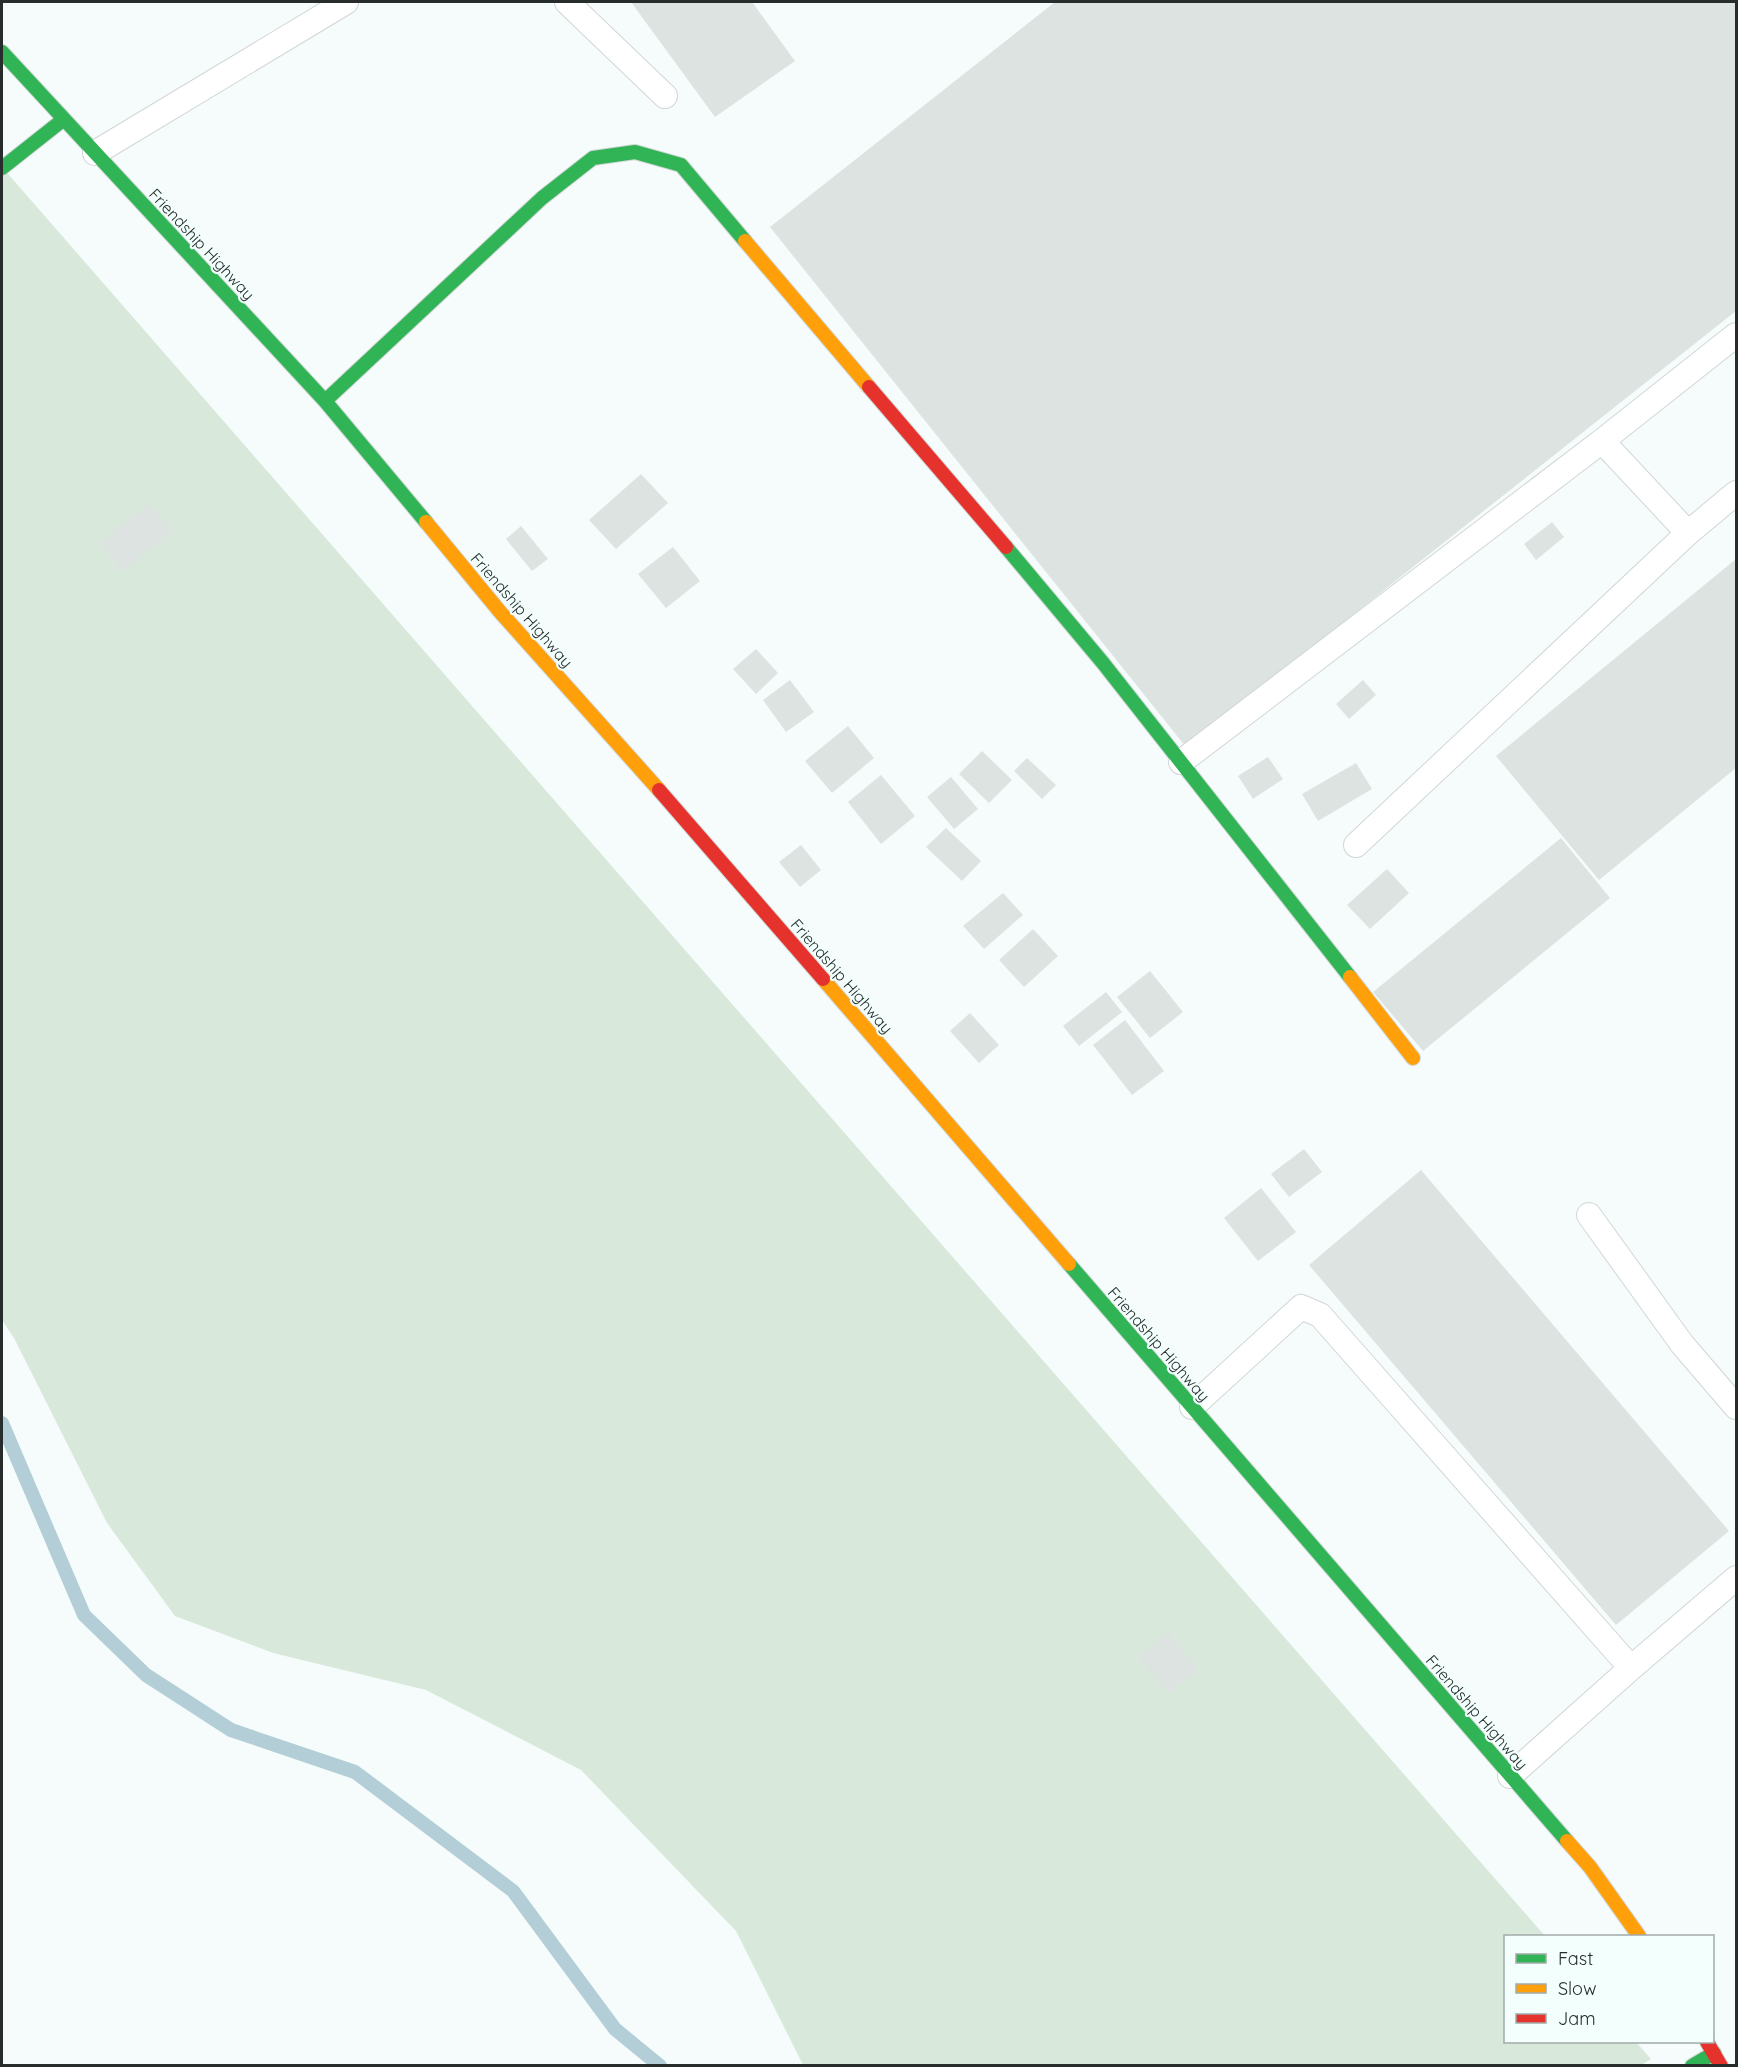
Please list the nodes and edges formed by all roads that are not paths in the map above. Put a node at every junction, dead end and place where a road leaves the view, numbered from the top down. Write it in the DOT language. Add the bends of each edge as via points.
graph roads {
  1 [pos="346,2"];
  2 [pos="567,2"];
  3 [pos="2,52"];
  4 [pos="665,96"];
  5 [pos="64,119"];
  6 [pos="95,153"];
  7 [pos="2,168"];
  8 [pos="1737,335"];
  9 [pos="325,401"];
  10 [pos="1602,441"];
  11 [pos="1737,493"];
  12 [pos="1688,533"];
  13 [pos="1181,762"];
  14 [pos="1356,845"];
  15 [pos="1413,1058"];
  16 [pos="1589,1215"];
  17 [pos="1192,1407"];
  18 [pos="1737,1407"];
  19 [pos="1737,1578"];
  20 [pos="1631,1668"];
  21 [pos="1510,1776"];
  22 [pos="1638,1935"];
  23 [pos="1714,2053"];
  24 [pos="1692,2066"];
  1 -- 6 [label="lane"];
  2 -- 4 [label="lane"];
  3 -- 5 [label="main road, Friendship Highway"];
  5 -- 6 [label="main road, Friendship Highway"];
  5 -- 7 [label="main road"];
  6 -- 9 [label="main road, Friendship Highway"];
  8 -- 10 [label="lane"];
  9 -- 13 [label="main road" via="542,198 593,158 635,152 681,165 944,472"];
  9 -- 17 [label="main road, Friendship Highway" via="501,613 696,832"];
  10 -- 12 [label="lane"];
  10 -- 13 [label="lane"];
  11 -- 12 [label="lane"];
  12 -- 14 [label="lane"];
  13 -- 15 [label="main road"];
  16 -- 18 [label="lane" via="1682,1344"];
  17 -- 20 [label="lane" via="1301,1307 1320,1315"];
  17 -- 21 [label="main road, Friendship Highway"];
  19 -- 20 [label="lane"];
  20 -- 21 [label="lane"];
  21 -- 22 [label="main road, Friendship Highway" via="1590,1867"];
  23 -- 24 [label="main road"];
}
